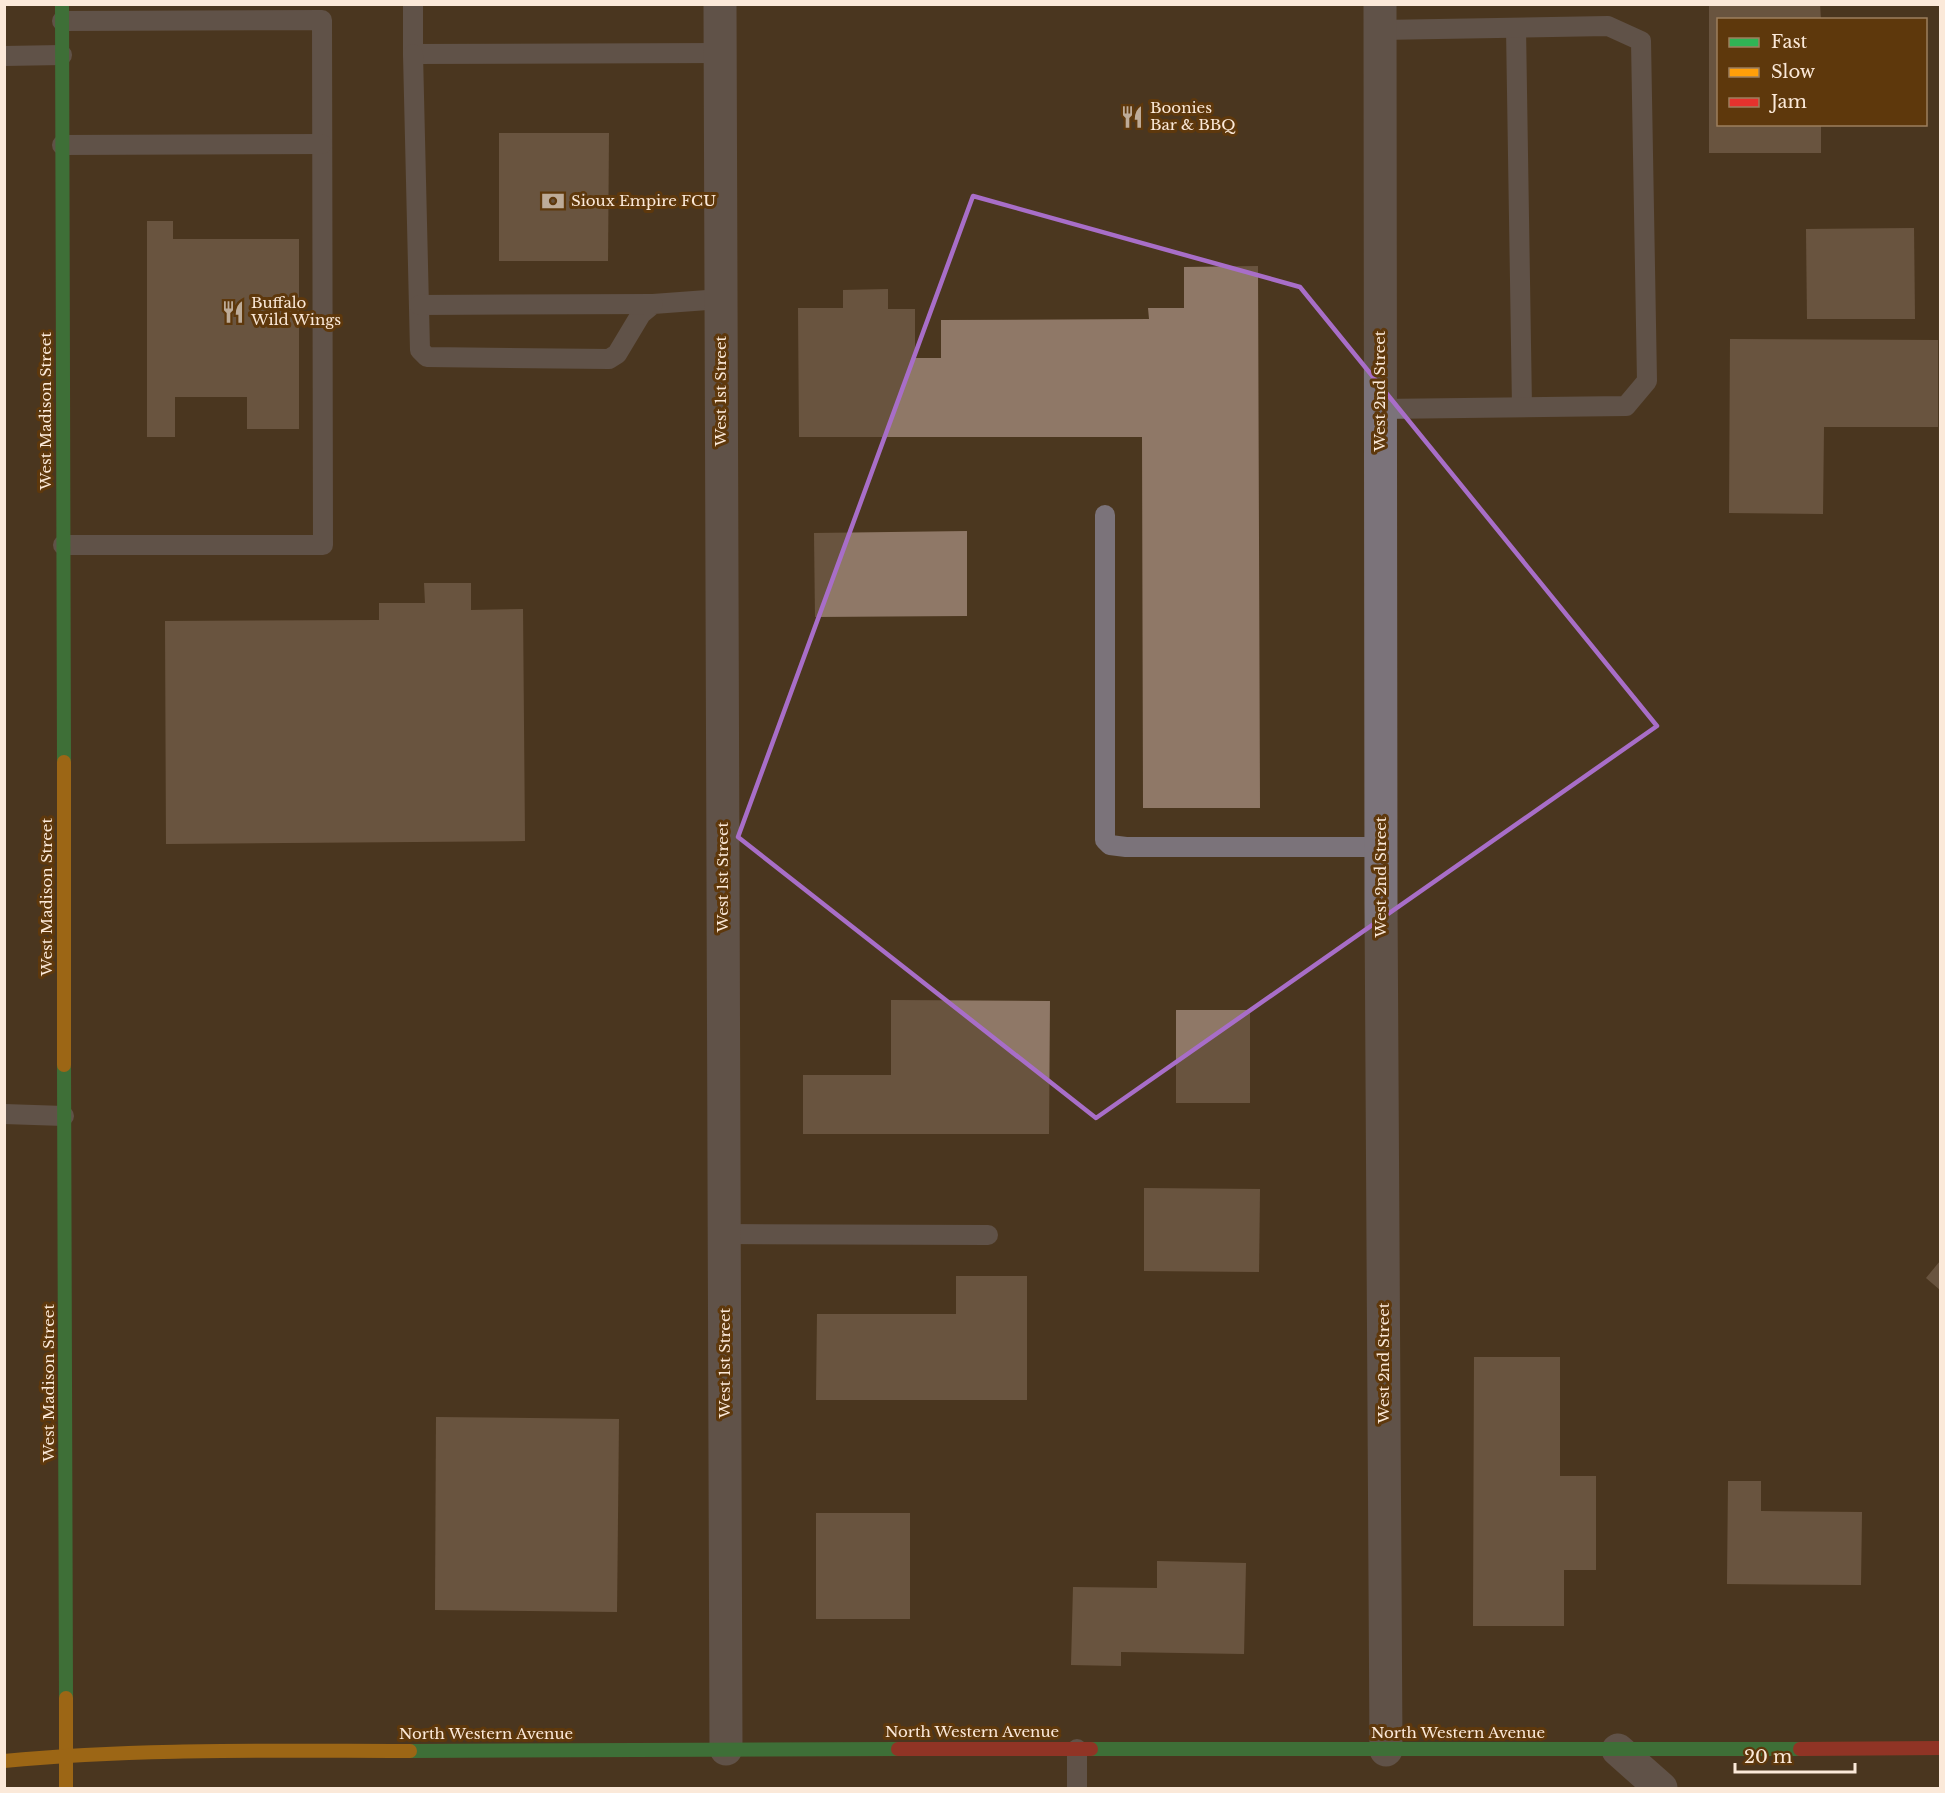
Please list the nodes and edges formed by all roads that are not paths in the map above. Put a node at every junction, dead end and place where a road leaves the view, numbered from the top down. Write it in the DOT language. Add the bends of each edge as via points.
graph roads {
  1 [pos="413,4"];
  2 [pos="720,4"];
  3 [pos="62,13"];
  4 [pos="1380,17"];
  5 [pos="1516,28"];
  6 [pos="720,53"];
  7 [pos="62,54"];
  8 [pos="413,54"];
  9 [pos="4,56"];
  10 [pos="322,144"];
  11 [pos="62,145"];
  12 [pos="721,299"];
  13 [pos="653,304"];
  14 [pos="419,305"];
  15 [pos="1522,407"];
  16 [pos="1380,409"];
  17 [pos="1105,515"];
  18 [pos="63,545"];
  19 [pos="1381,848"];
  20 [pos="4,1114"];
  21 [pos="64,1116"];
  22 [pos="724,1234"];
  23 [pos="988,1235"];
  24 [pos="1941,1748"];
  25 [pos="726,1749"];
  26 [pos="1077,1749"];
  27 [pos="1386,1750"];
  28 [pos="1618,1750"];
  29 [pos="66,1755"];
  30 [pos="4,1761"];
  31 [pos="66,1788"];
  32 [pos="1077,1788"];
  33 [pos="1661,1788"];
  1 -- 8 [label="lane"];
  2 -- 6 [label="street, West 1st Street"];
  3 -- 7 [label="street, West Madison Street"];
  3 -- 10 [label="lane" via="322,20"];
  4 -- 5 [label="lane"];
  4 -- 16 [label="street, West 2nd Street"];
  5 -- 15 [label="lane"];
  5 -- 15 [label="lane" via="1608,26 1641,41 1647,369 1647,381 1626,406"];
  6 -- 8 [label="lane"];
  6 -- 12 [label="street, West 1st Street"];
  7 -- 9 [label="lane"];
  7 -- 11 [label="street, West Madison Street"];
  8 -- 14 [label="lane"];
  10 -- 11 [label="lane"];
  10 -- 18 [label="lane" via="323,545"];
  11 -- 18 [label="street, West Madison Street"];
  12 -- 13 [label="lane"];
  12 -- 22 [label="street, West 1st Street"];
  13 -- 14 [label="lane"];
  13 -- 14 [label="lane" via="641,314 617,354 609,359 427,357 420,350"];
  15 -- 16 [label="lane"];
  16 -- 19 [label="street, West 2nd Street"];
  17 -- 19 [label="lane" via="1106,840 1110,845"];
  18 -- 21 [label="street, West Madison Street"];
  19 -- 27 [label="street, West 2nd Street"];
  20 -- 21 [label="lane"];
  21 -- 29 [label="street, West Madison Street"];
  22 -- 23 [label="lane"];
  22 -- 25 [label="street, West 1st Street"];
  24 -- 28 [label="street, North Western Avenue"];
  25 -- 26 [label="street, North Western Avenue"];
  25 -- 29 [label="street, North Western Avenue"];
  26 -- 27 [label="street, North Western Avenue"];
  26 -- 32 [label="lane"];
  27 -- 28 [label="street, North Western Avenue"];
  28 -- 33 [label="street"];
  29 -- 30 [label="street, North Western Avenue"];
  29 -- 31 [label="street, West Madison Street"];
}
